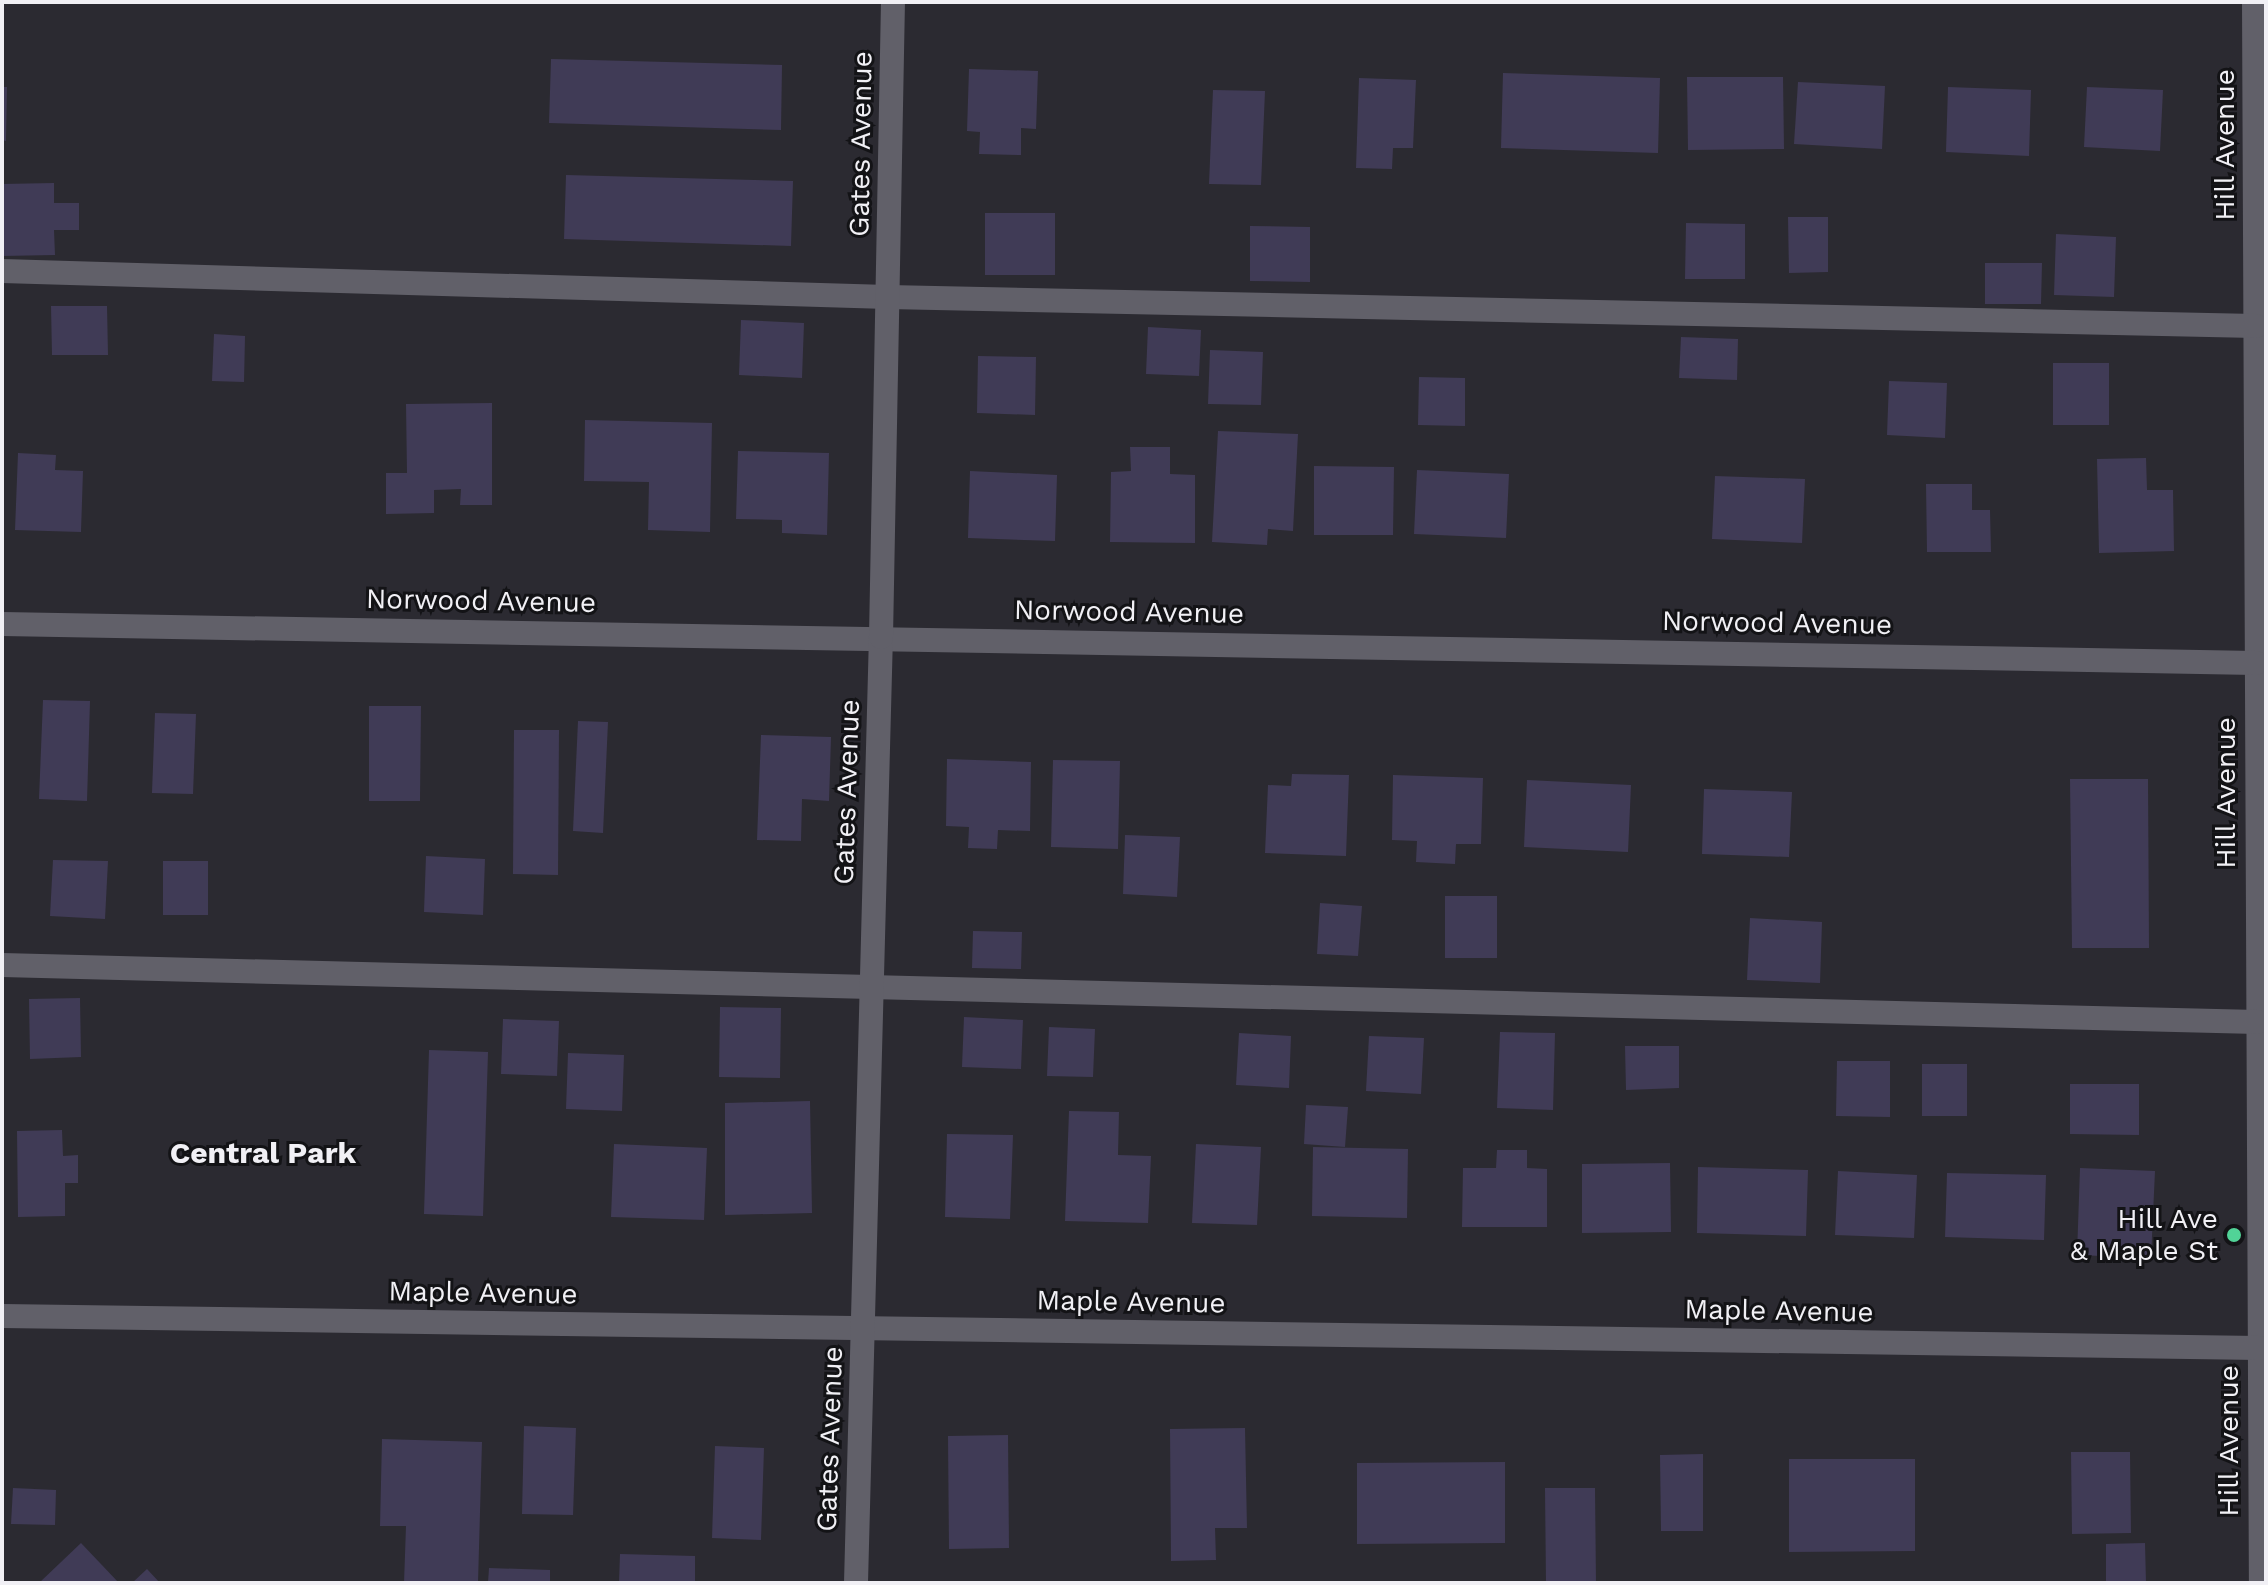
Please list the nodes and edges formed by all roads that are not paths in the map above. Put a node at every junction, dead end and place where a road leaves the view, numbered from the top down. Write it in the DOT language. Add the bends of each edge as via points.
graph roads {
  1 [pos="893,2"];
  2 [pos="2254,2"];
  3 [pos="2,271"];
  4 [pos="888,297"];
  5 [pos="2256,326"];
  6 [pos="2,624"];
  7 [pos="2261,636"];
  8 [pos="881,637"];
  9 [pos="2256,663"];
  10 [pos="2,965"];
  11 [pos="872,986"];
  12 [pos="2257,1022"];
  13 [pos="2,1316"];
  14 [pos="863,1328"];
  15 [pos="2259,1348"];
  16 [pos="856,1583"];
  17 [pos="2261,1583"];
  1 -- 4 [label="street, Gates Avenue"];
  2 -- 5 [label="street, Hill Avenue"];
  3 -- 4 [label="street"];
  4 -- 5 [label="street"];
  4 -- 8 [label="street, Gates Avenue"];
  5 -- 7 [label="street, Hill Avenue"];
  6 -- 8 [label="street, Norwood Avenue"];
  7 -- 9 [label="street, Hill Avenue"];
  8 -- 9 [label="street, Norwood Avenue"];
  8 -- 11 [label="street, Gates Avenue"];
  9 -- 12 [label="street, Hill Avenue"];
  10 -- 11 [label="street"];
  11 -- 12 [label="street"];
  11 -- 14 [label="street, Gates Avenue"];
  12 -- 15 [label="street, Hill Avenue"];
  13 -- 14 [label="street, Maple Avenue"];
  14 -- 15 [label="street, Maple Avenue"];
  14 -- 16 [label="street, Gates Avenue"];
  15 -- 17 [label="street, Hill Avenue"];
}
